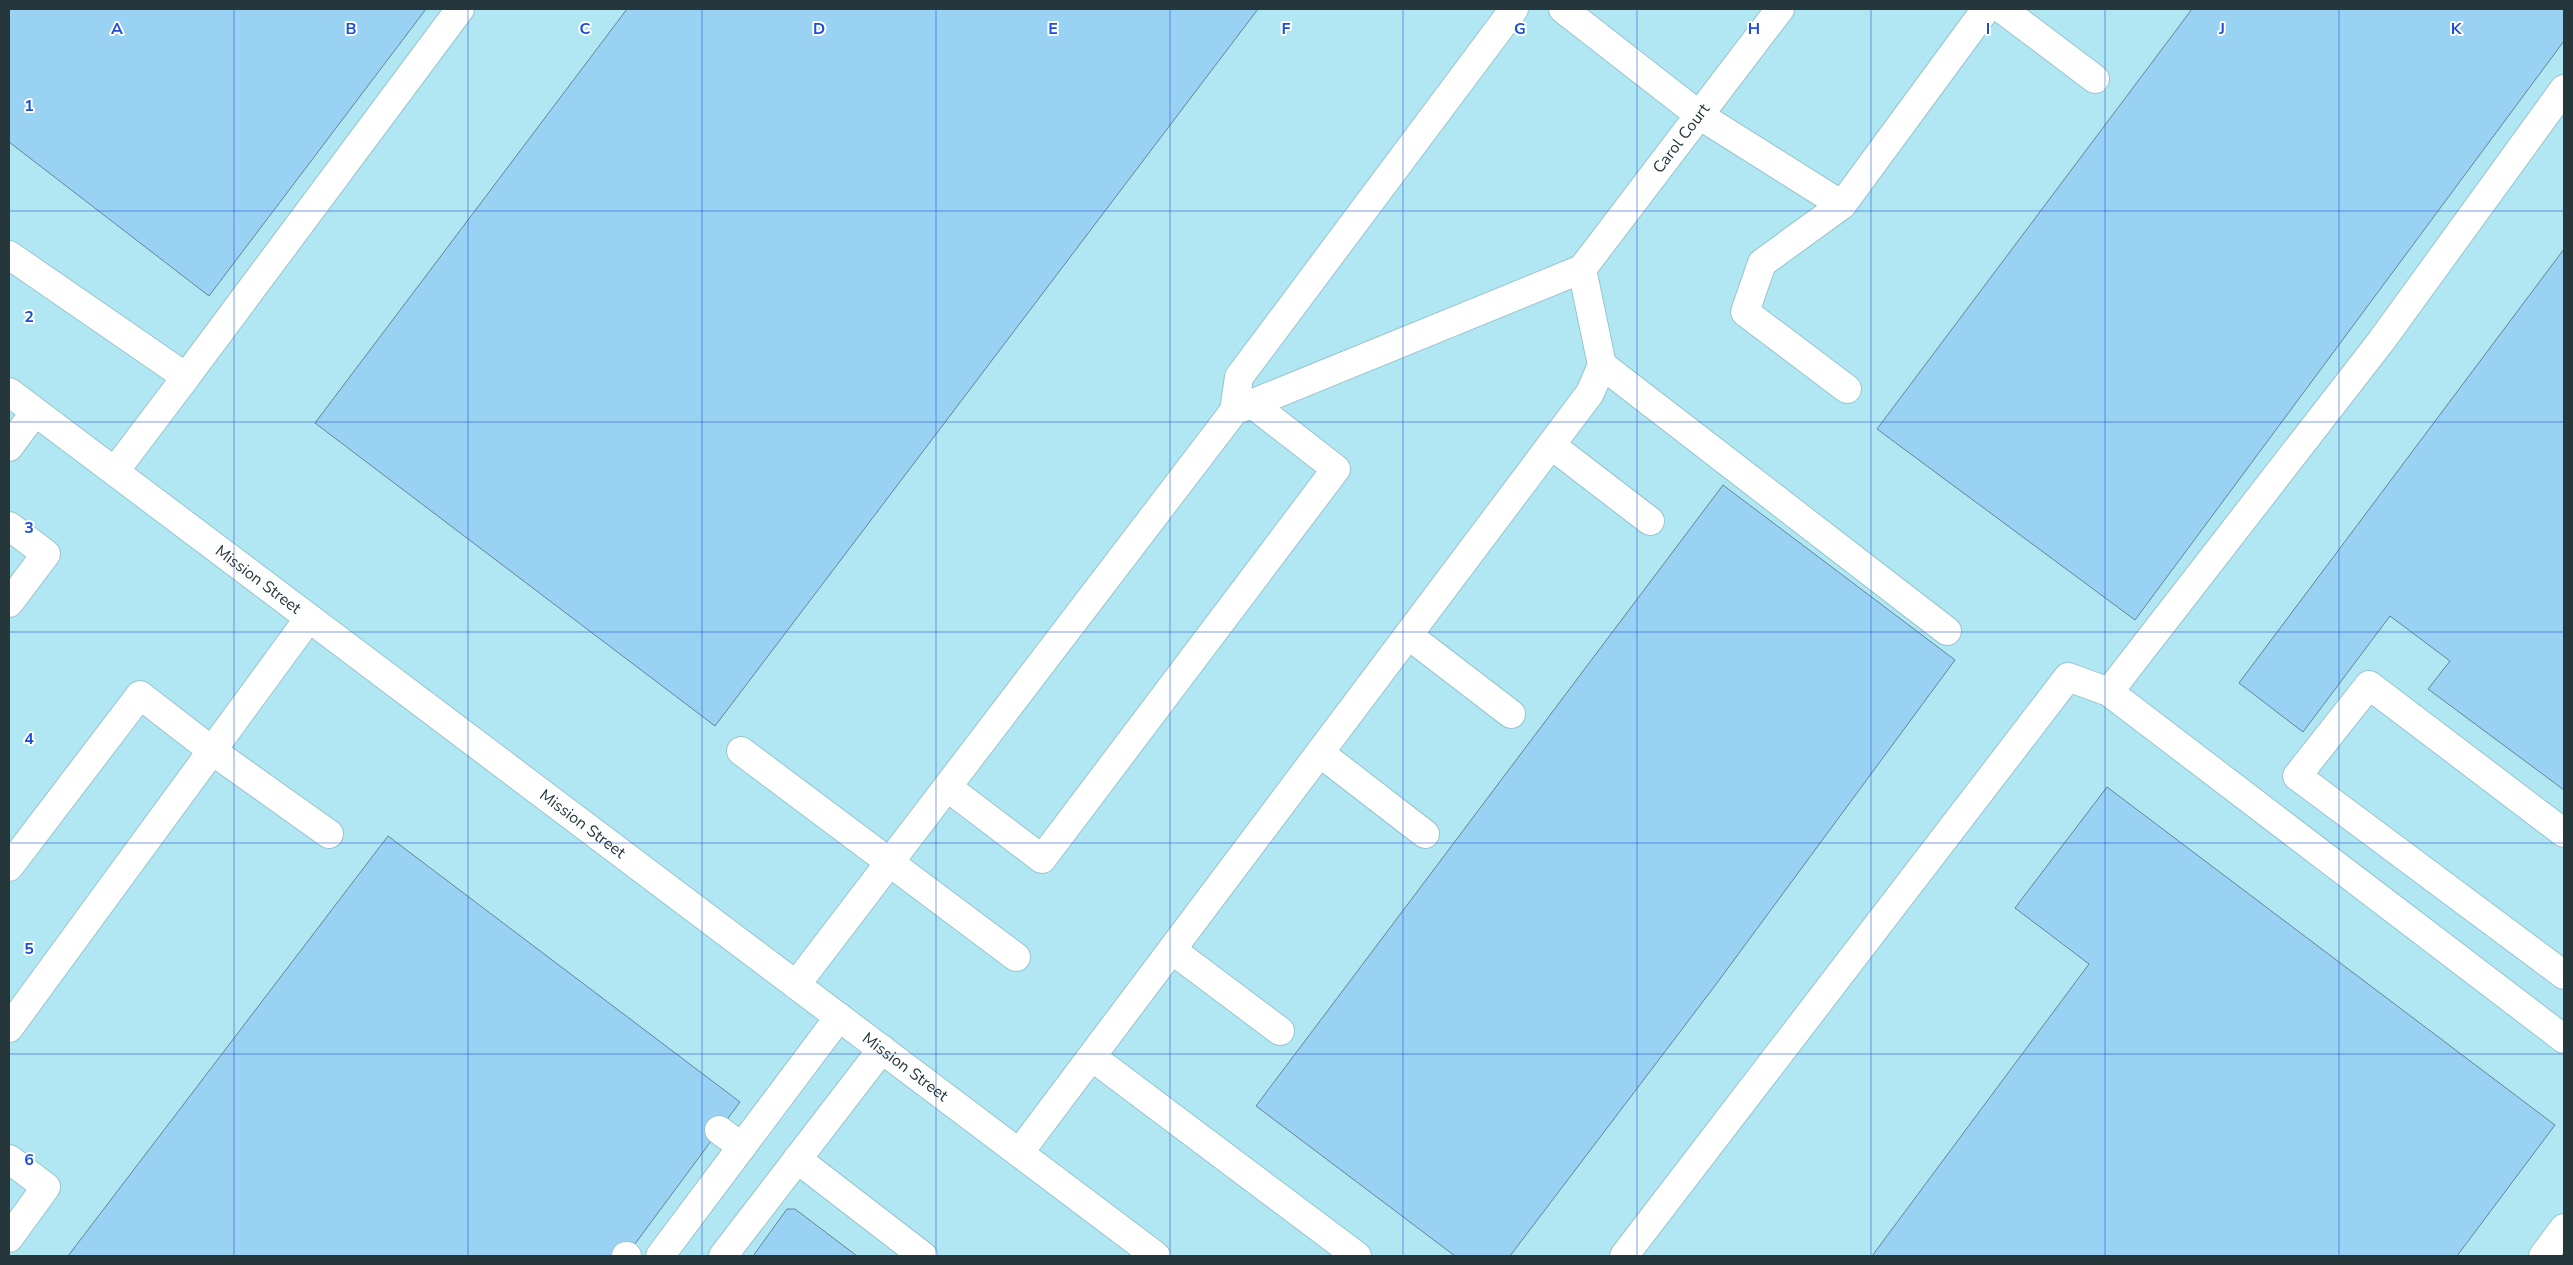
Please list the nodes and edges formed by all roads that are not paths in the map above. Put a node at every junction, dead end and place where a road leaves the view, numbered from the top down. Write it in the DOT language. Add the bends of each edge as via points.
graph roads {
  1 [pos="460,9"];
  2 [pos="1514,9"];
  3 [pos="1563,9"];
  4 [pos="1780,9"];
  5 [pos="1986,9"];
  6 [pos="2002,9"];
  7 [pos="2095,79"];
  8 [pos="2564,88"];
  9 [pos="1699,114"];
  10 [pos="1842,206"];
  11 [pos="9,255"];
  12 [pos="1582,269"];
  13 [pos="1602,365"];
  14 [pos="186,377"];
  15 [pos="1847,389"];
  16 [pos="9,392"];
  17 [pos="1242,407"];
  18 [pos="35,412"];
  19 [pos="1551,445"];
  20 [pos="9,446"];
  21 [pos="114,472"];
  22 [pos="1650,521"];
  23 [pos="9,526"];
  24 [pos="9,603"];
  25 [pos="309,618"];
  26 [pos="1947,631"];
  27 [pos="1408,635"];
  28 [pos="2108,692"];
  29 [pos="1511,714"];
  30 [pos="211,750"];
  31 [pos="741,751"];
  32 [pos="1320,753"];
  33 [pos="947,787"];
  34 [pos="2564,833"];
  35 [pos="329,834"];
  36 [pos="1426,834"];
  37 [pos="889,864"];
  38 [pos="9,867"];
  39 [pos="1172,950"];
  40 [pos="1016,957"];
  41 [pos="2564,975"];
  42 [pos="796,985"];
  43 [pos="839,1017"];
  44 [pos="9,1028"];
  45 [pos="1280,1032"];
  46 [pos="2564,1038"];
  47 [pos="882,1050"];
  48 [pos="1092,1057"];
  49 [pos="719,1130"];
  50 [pos="742,1147"];
  51 [pos="1019,1153"];
  52 [pos="9,1159"];
  53 [pos="797,1159"];
  54 [pos="2564,1228"];
  55 [pos="9,1238"];
  56 [pos="660,1256"];
  57 [pos="723,1256"];
  58 [pos="923,1256"];
  59 [pos="1156,1256"];
  60 [pos="1357,1256"];
  61 [pos="1624,1256"];
  62 [pos="2543,1256"];
  1 -- 14 [label="street"];
  2 -- 17 [label="street" via="1239,377"];
  3 -- 9 [label="street"];
  4 -- 9 [label="street, Carol Court"];
  5 -- 10 [label="street"];
  6 -- 7 [label="street"];
  8 -- 28 [label="street" via="2382,340"];
  9 -- 10 [label="street"];
  9 -- 12 [label="street, Carol Court"];
  10 -- 15 [label="street" via="1762,263 1745,312"];
  11 -- 14 [label="street"];
  12 -- 13 [label="street"];
  12 -- 17 [label="street"];
  13 -- 19 [label="street" via="1590,393"];
  13 -- 26 [label="street"];
  14 -- 21 [label="street"];
  16 -- 18 [label="street, Mission Street"];
  17 -- 33 [label="street"];
  17 -- 33 [label="street" via="1336,468 1042,859"];
  18 -- 20 [label="street"];
  18 -- 21 [label="street, Mission Street"];
  19 -- 22 [label="street"];
  19 -- 27 [label="street"];
  21 -- 25 [label="street, Mission Street"];
  23 -- 24 [label="street" via="46,554"];
  25 -- 30 [label="street"];
  25 -- 42 [label="street, Mission Street"];
  27 -- 29 [label="street"];
  27 -- 32 [label="street"];
  28 -- 46 [label="street"];
  28 -- 61 [label="street" via="2068,676"];
  30 -- 35 [label="street"];
  30 -- 38 [label="street" via="140,695"];
  30 -- 44 [label="street"];
  31 -- 37 [label="street"];
  32 -- 36 [label="street"];
  32 -- 39 [label="street"];
  33 -- 37 [label="street"];
  34 -- 41 [label="street" via="2369,685 2297,776"];
  37 -- 40 [label="street"];
  37 -- 42 [label="street"];
  39 -- 45 [label="street"];
  39 -- 48 [label="street"];
  42 -- 43 [label="street, Mission Street"];
  43 -- 47 [label="street, Mission Street"];
  43 -- 50 [label="street"];
  47 -- 51 [label="street, Mission Street"];
  47 -- 53 [label="street"];
  48 -- 51 [label="street"];
  48 -- 60 [label="street"];
  49 -- 50 [label="street"];
  50 -- 56 [label="street"];
  51 -- 59 [label="street, Mission Street"];
  52 -- 55 [label="street" via="46,1187"];
  53 -- 57 [label="street"];
  53 -- 58 [label="street"];
  54 -- 62 [label="street"];
}
